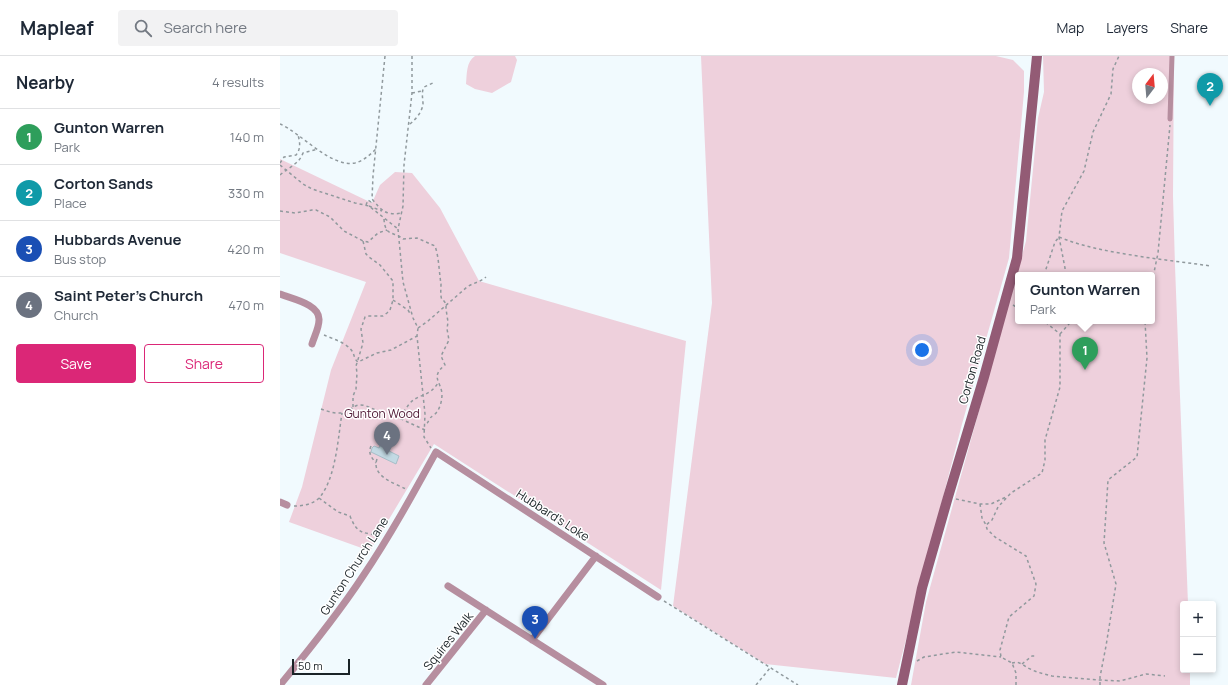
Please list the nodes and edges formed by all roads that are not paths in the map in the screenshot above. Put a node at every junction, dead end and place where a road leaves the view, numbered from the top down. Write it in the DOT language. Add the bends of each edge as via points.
graph roads {
  1 [pos="1037,56"];
  2 [pos="1172,56"];
  3 [pos="1170,119"];
  4 [pos="280,294"];
  5 [pos="312,344"];
  6 [pos="433,450"];
  7 [pos="596,556"];
  8 [pos="448,586"];
  9 [pos="658,596"];
  10 [pos="486,610"];
  11 [pos="532,640"];
  12 [pos="280,685"];
  13 [pos="426,685"];
  14 [pos="603,685"];
  15 [pos="902,685"];
  1 -- 15 [label="main road, Corton Road" via="1017,258 922,588"];
  2 -- 3 [label="street"];
  4 -- 5 [label="street" via="312,306 317,312 319,319"];
  6 -- 7 [label="street, Hubbard's Loke"];
  6 -- 12 [label="street, Gunton Church Lane" via="414,492 363,576 320,637"];
  7 -- 9 [label="street, Hubbard's Loke"];
  7 -- 11 [label="street"];
  8 -- 10 [label="street"];
  10 -- 11 [label="street"];
  10 -- 13 [label="street, Squires Walk"];
  11 -- 14 [label="street"];
}
